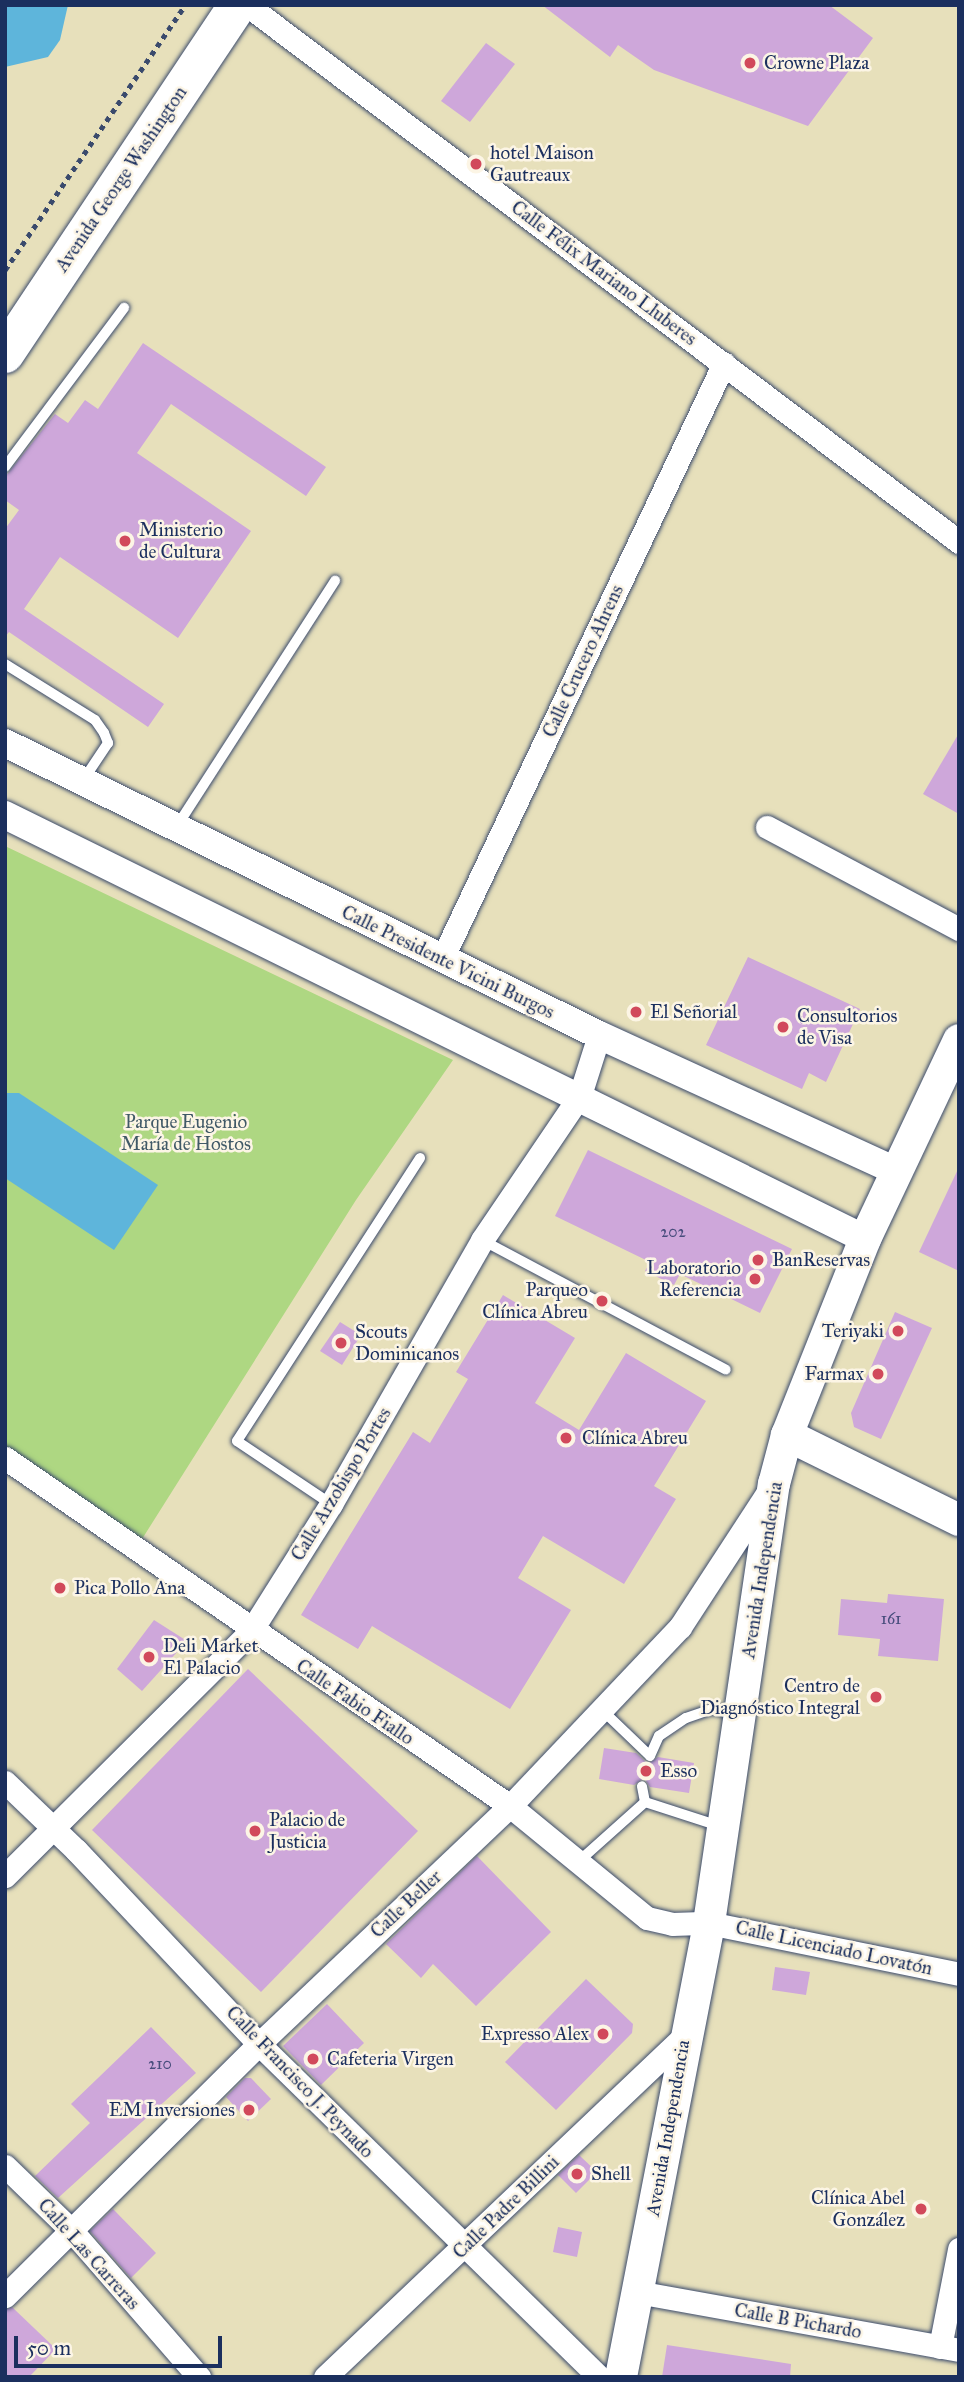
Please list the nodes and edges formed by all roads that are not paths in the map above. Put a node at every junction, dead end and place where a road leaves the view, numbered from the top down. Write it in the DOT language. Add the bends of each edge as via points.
graph roads {
  1 [pos="211,5"];
  2 [pos="238,5"];
  3 [pos="247,5"];
  4 [pos="124,308"];
  5 [pos="5,309"];
  6 [pos="5,354"];
  7 [pos="723,363"];
  8 [pos="5,467"];
  9 [pos="959,542"];
  10 [pos="335,581"];
  11 [pos="5,664"];
  12 [pos="5,743"];
  13 [pos="82,781"];
  14 [pos="5,815"];
  15 [pos="767,827"];
  16 [pos="175,829"];
  17 [pos="959,929"];
  18 [pos="442,959"];
  19 [pos="599,1035"];
  20 [pos="954,1061"];
  21 [pos="580,1095"];
  22 [pos="419,1158"];
  23 [pos="896,1171"];
  24 [pos="865,1239"];
  25 [pos="482,1240"];
  26 [pos="726,1370"];
  27 [pos="787,1435"];
  28 [pos="5,1458"];
  29 [pos="774,1484"];
  30 [pos="331,1504"];
  31 [pos="959,1520"];
  32 [pos="251,1632"];
  33 [pos="599,1707"];
  34 [pos="740,1715"];
  35 [pos="5,1782"];
  36 [pos="642,1786"];
  37 [pos="645,1802"];
  38 [pos="510,1805"];
  39 [pos="53,1828"];
  40 [pos="723,1828"];
  41 [pos="578,1862"];
  42 [pos="5,1876"];
  43 [pos="709,1923"];
  44 [pos="959,1974"];
  45 [pos="685,2035"];
  46 [pos="259,2044"];
  47 [pos="5,2166"];
  48 [pos="72,2231"];
  49 [pos="465,2247"];
  50 [pos="959,2249"];
  51 [pos="638,2292"];
  52 [pos="5,2296"];
  53 [pos="949,2349"];
  54 [pos="199,2377"];
  55 [pos="325,2377"];
  56 [pos="599,2377"];
  57 [pos="621,2377"];
  1 -- 5 [label="highway, Avenida George Washington"];
  2 -- 6 [label="highway, Avenida George Washington"];
  3 -- 7 [label="street, Calle Félix Mariano Lluberes"];
  4 -- 8 [label="lane"];
  7 -- 9 [label="street, Calle Félix Mariano Lluberes"];
  7 -- 18 [label="street, Calle Crucero Ahrens"];
  10 -- 16 [label="lane"];
  11 -- 13 [label="lane" via="94,720 104,733 108,743"];
  12 -- 13 [label="street, Calle Presidente Vicini Burgos"];
  13 -- 16 [label="street, Calle Presidente Vicini Burgos"];
  14 -- 21 [label="street"];
  15 -- 17 [label="street"];
  16 -- 18 [label="street, Calle Presidente Vicini Burgos"];
  18 -- 19 [label="street, Calle Presidente Vicini Burgos"];
  19 -- 21 [label="street, Calle Arzobispo Portes"];
  19 -- 23 [label="street, Calle Presidente Vicini Burgos"];
  20 -- 23 [label="main road, Avenida Independencia"];
  21 -- 24 [label="street"];
  21 -- 25 [label="street, Calle Arzobispo Portes"];
  22 -- 30 [label="lane" via="237,1441"];
  23 -- 24 [label="main road, Avenida Independencia"];
  24 -- 27 [label="main road, Avenida Independencia"];
  25 -- 26 [label="lane"];
  25 -- 30 [label="street, Calle Arzobispo Portes"];
  27 -- 29 [label="main road, Avenida Independencia"];
  27 -- 31 [label="main road"];
  28 -- 32 [label="street, Calle Fabio Fiallo"];
  29 -- 33 [label="street, Calle Beller" via="680,1627"];
  29 -- 34 [label="main road, Avenida Independencia"];
  30 -- 32 [label="street, Calle Arzobispo Portes"];
  32 -- 38 [label="street, Calle Fabio Fiallo"];
  32 -- 39 [label="street, Calle Arzobispo Portes"];
  33 -- 34 [label="lane" via="650,1756 659,1736 686,1718 712,1709"];
  33 -- 38 [label="street, Calle Beller"];
  34 -- 40 [label="main road, Avenida Independencia"];
  35 -- 39 [label="street, Calle Francisco J. Peynado"];
  36 -- 37 [label="lane"];
  37 -- 40 [label="lane"];
  37 -- 41 [label="lane"];
  38 -- 41 [label="street, Calle Fabio Fiallo"];
  38 -- 46 [label="street, Calle Beller"];
  39 -- 42 [label="street, Calle Arzobispo Portes"];
  39 -- 46 [label="street, Calle Francisco J. Peynado"];
  40 -- 43 [label="main road, Avenida Independencia"];
  41 -- 43 [label="street, Calle Fabio Fiallo" via="647,1918 672,1924"];
  43 -- 44 [label="street, Calle Licenciado Lovatón"];
  43 -- 45 [label="main road, Avenida Independencia"];
  45 -- 49 [label="street, Calle Padre Billini"];
  45 -- 51 [label="main road, Avenida Independencia"];
  46 -- 48 [label="street, Calle Beller"];
  46 -- 49 [label="street, Calle Francisco J. Peynado"];
  47 -- 48 [label="street, Calle Las Carreras"];
  48 -- 52 [label="street, Calle Beller"];
  48 -- 54 [label="street, Calle Las Carreras"];
  49 -- 55 [label="street, Calle Padre Billini"];
  49 -- 56 [label="street, Calle Francisco J. Peynado"];
  50 -- 53 [label="street"];
  51 -- 53 [label="street, Calle B Pichardo"];
  51 -- 57 [label="main road, Avenida Independencia"];
}
